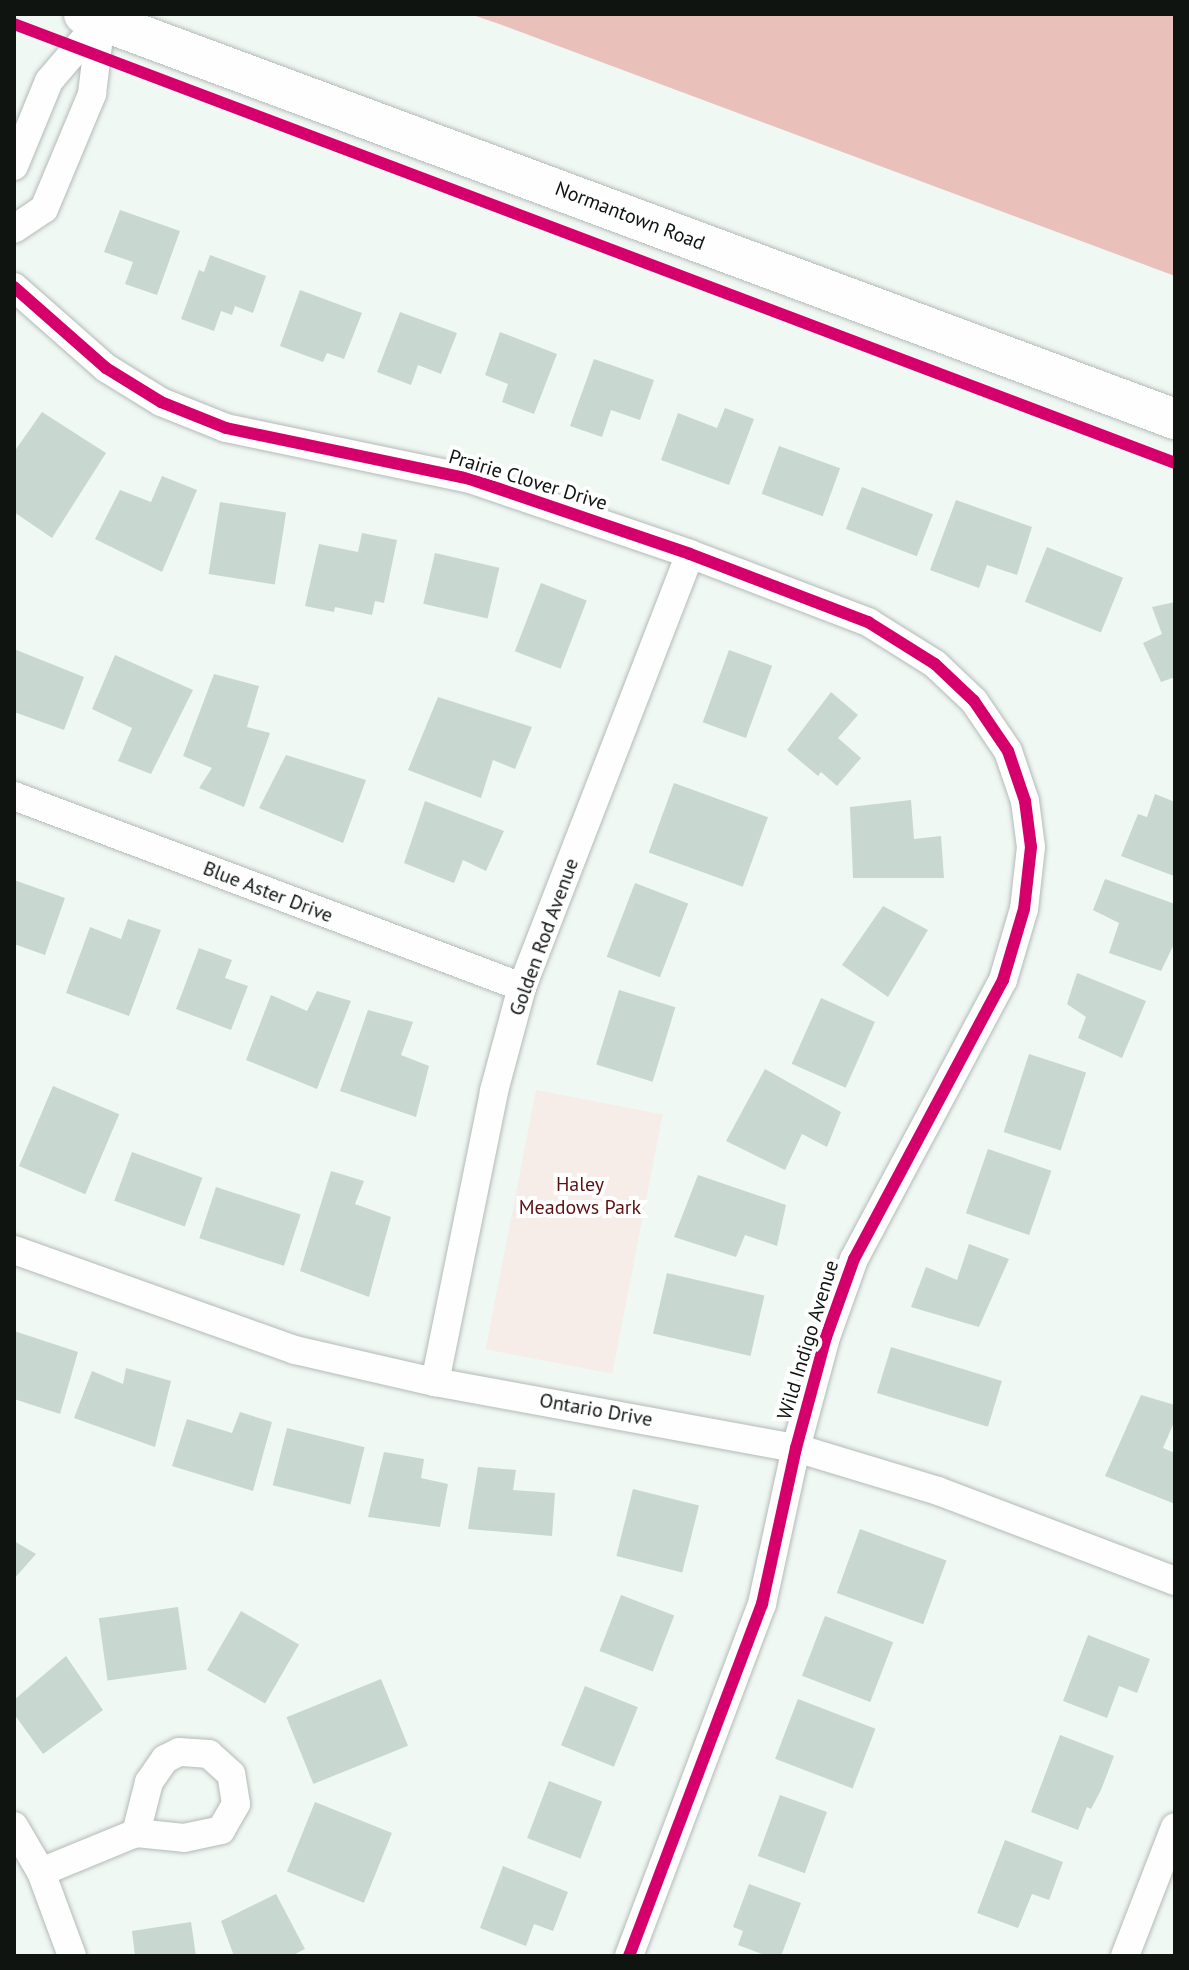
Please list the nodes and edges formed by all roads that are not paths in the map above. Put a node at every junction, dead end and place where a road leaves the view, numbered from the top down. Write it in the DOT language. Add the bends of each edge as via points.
graph roads {
  1 [pos="93,17"];
  2 [pos="14,166"];
  3 [pos="14,229"];
  4 [pos="14,287"];
  5 [pos="1175,419"];
  6 [pos="690,554"];
  7 [pos="1008,751"];
  8 [pos="14,796"];
  9 [pos="522,987"];
  10 [pos="14,1250"];
  11 [pos="435,1382"];
  12 [pos="796,1448"];
  13 [pos="1175,1581"];
  14 [pos="14,1826"];
  15 [pos="1175,1827"];
  16 [pos="136,1833"];
  17 [pos="41,1872"];
  18 [pos="72,1956"];
  19 [pos="629,1956"];
  20 [pos="1125,1956"];
  1 -- 2 [label="street" via="49,81"];
  1 -- 3 [label="street" via="92,94 44,209"];
  1 -- 5 [label="street, Normantown Road"];
  4 -- 6 [label="street, Prairie Clover Drive" via="106,368 161,402 213,423 470,479"];
  6 -- 7 [label="street, Prairie Clover Drive" via="868,622 935,664 974,701"];
  6 -- 9 [label="street, Golden Rod Avenue"];
  7 -- 12 [label="street, Wild Indigo Avenue" via="1025,801 1031,847 1024,909 1007,966 854,1259"];
  8 -- 9 [label="street, Blue Aster Drive"];
  9 -- 11 [label="street, Golden Rod Avenue" via="494,1091"];
  10 -- 11 [label="street, Ontario Drive" via="295,1350"];
  11 -- 12 [label="street, Ontario Drive"];
  12 -- 13 [label="street, Ontario Drive" via="938,1491"];
  12 -- 19 [label="street, Wild Indigo Avenue" via="762,1604"];
  14 -- 17 [label="street"];
  15 -- 20 [label="street"];
  16 -- 17 [label="street"];
  17 -- 18 [label="street"];
}
